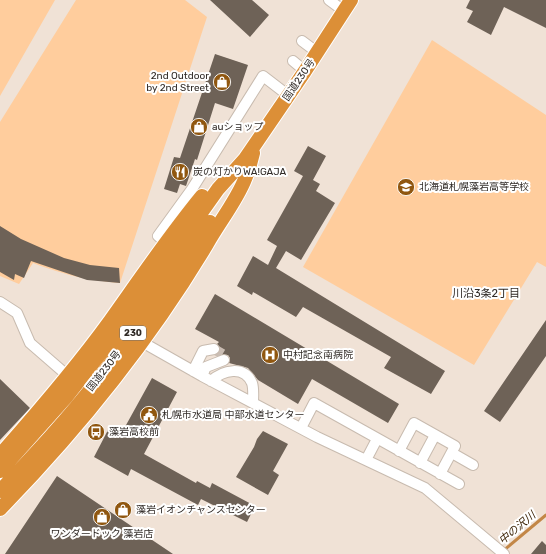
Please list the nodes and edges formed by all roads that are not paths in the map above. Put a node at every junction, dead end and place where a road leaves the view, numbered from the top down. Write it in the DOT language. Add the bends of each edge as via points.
graph roads {
  1 [pos="329,0"];
  2 [pos="348,6"];
  3 [pos="302,41"];
  4 [pos="318,53"];
  5 [pos="293,62"];
  6 [pos="305,72"];
  7 [pos="289,96"];
  8 [pos="256,143"];
  9 [pos="245,159"];
  10 [pos="165,242"];
  11 [pos="0,302"];
  12 [pos="142,342"];
  13 [pos="214,349"];
  14 [pos="224,360"];
  15 [pos="192,371"];
  16 [pos="68,376"];
  17 [pos="202,376"];
  18 [pos="211,381"];
  19 [pos="253,403"];
  20 [pos="301,428"];
  21 [pos="436,435"];
  22 [pos="377,439"];
  23 [pos="398,451"];
  24 [pos="452,453"];
  25 [pos="0,455"];
  26 [pos="366,460"];
  27 [pos="420,463"];
  28 [pos="473,465"];
  29 [pos="0,471"];
  30 [pos="440,474"];
  31 [pos="459,484"];
  32 [pos="0,491"];
  33 [pos="0,509"];
  34 [pos="504,554"];
  1 -- 2 [label="street"];
  2 -- 4 [label="highway, 国道230号 / 230"];
  3 -- 4 [label="street"];
  4 -- 6 [label="highway, 国道230号 / 230"];
  5 -- 6 [label="street"];
  6 -- 7 [label="highway, 国道230号 / 230"];
  7 -- 8 [label="highway, 国道230号 / 230"];
  7 -- 10 [label="street" via="263,76 192,189 158,236"];
  8 -- 9 [label="highway, 国道230号 / 230"];
  8 -- 10 [label="highway" via="226,166"];
  8 -- 12 [label="highway" via="245,180 193,267"];
  9 -- 29 [label="highway, 国道230号 / 230" via="218,189 85,373"];
  9 -- 32 [label="highway, 国道230号 / 230" via="242,174 228,196 124,346 72,412"];
  10 -- 16 [label="highway"];
  11 -- 16 [label="street" via="17,312 30,343"];
  12 -- 15 [label="street"];
  12 -- 33 [label="highway" via="81,422"];
  13 -- 15 [label="street" via="203,351"];
  14 -- 17 [label="street" via="206,367"];
  15 -- 17 [label="street"];
  16 -- 25 [label="highway"];
  17 -- 18 [label="street"];
  18 -- 19 [label="street"];
  18 -- 19 [label="street" via="219,374 238,371 246,375 252,383"];
  19 -- 20 [label="street"];
  20 -- 22 [label="street" via="314,403"];
  20 -- 26 [label="street"];
  21 -- 23 [label="street" via="414,423"];
  21 -- 24 [label="street" via="455,446"];
  21 -- 27 [label="street"];
  22 -- 23 [label="street"];
  22 -- 26 [label="street"];
  23 -- 27 [label="street"];
  24 -- 28 [label="street"];
  24 -- 30 [label="street"];
  26 -- 34 [label="street" via="425,488"];
  27 -- 30 [label="street"];
  30 -- 31 [label="street"];
}
